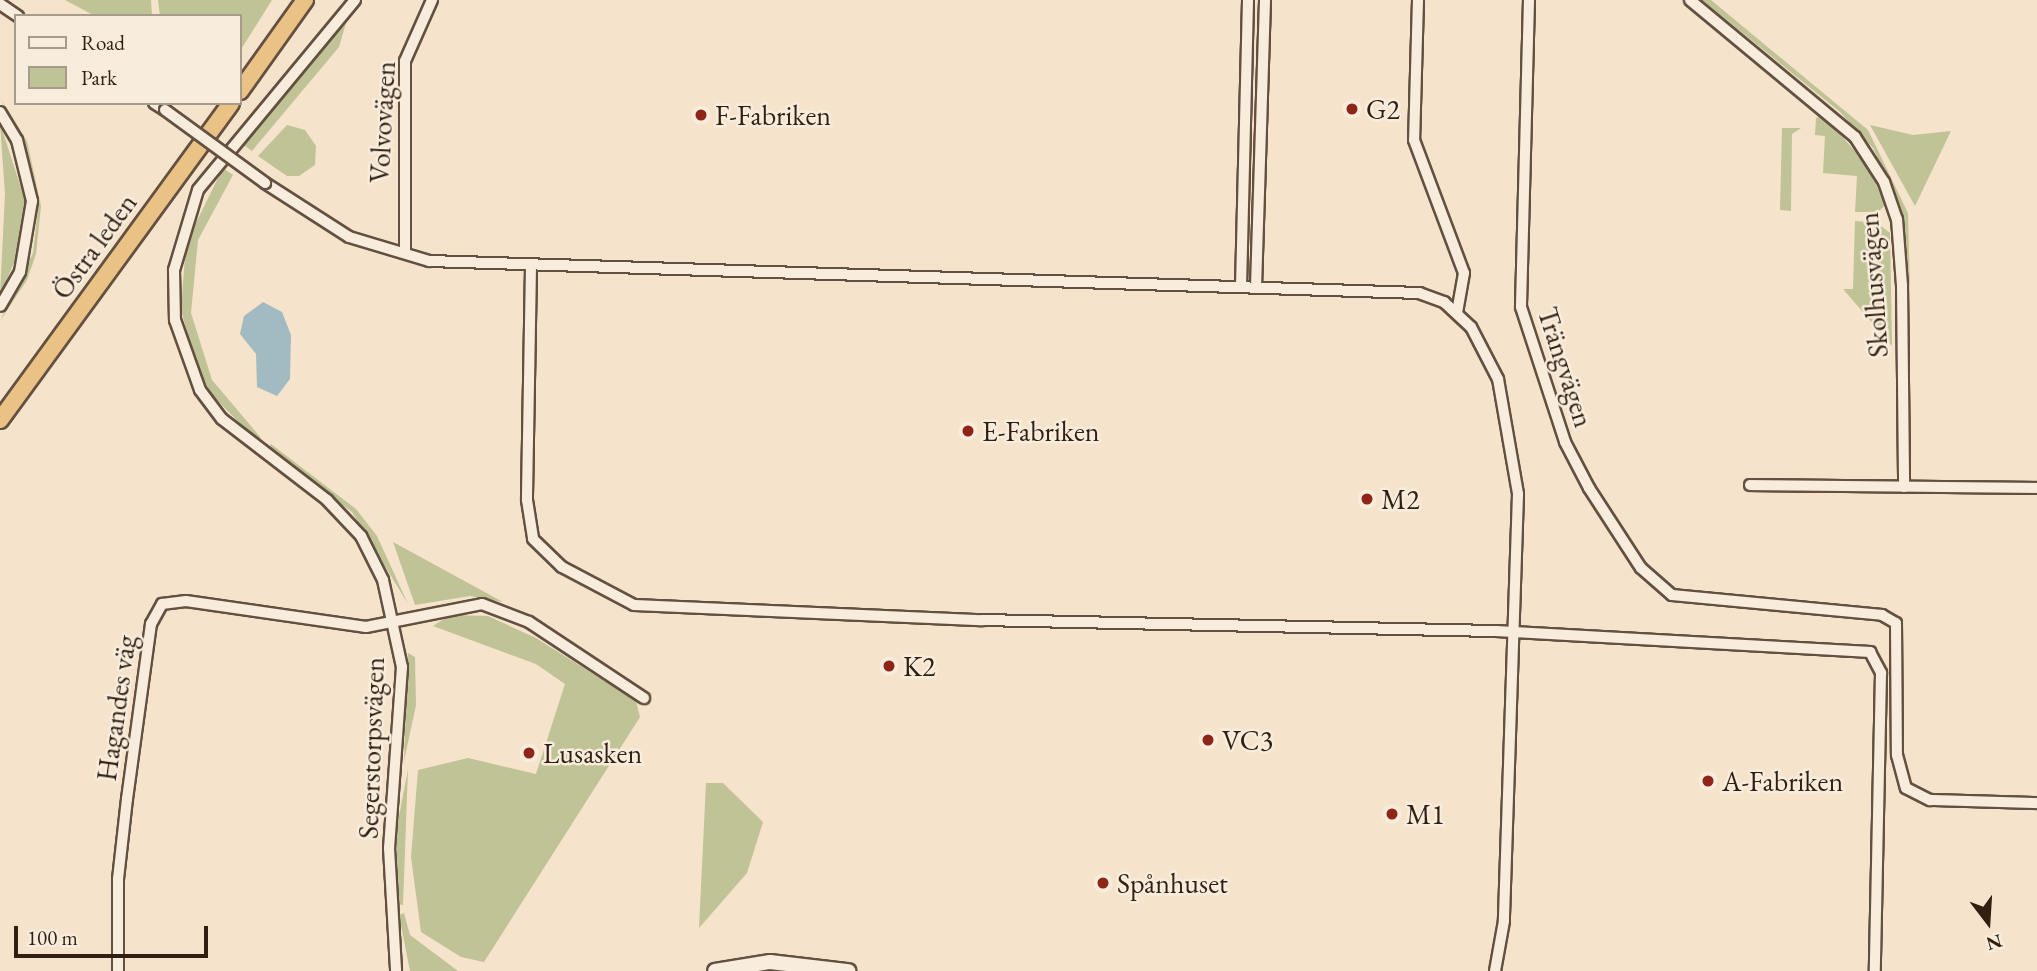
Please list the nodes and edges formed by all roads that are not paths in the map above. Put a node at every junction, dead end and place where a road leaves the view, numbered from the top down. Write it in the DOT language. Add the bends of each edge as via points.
graph roads {
  1 [pos="305,0"];
  2 [pos="355,0"];
  3 [pos="432,0"];
  4 [pos="1248,0"];
  5 [pos="1265,0"];
  6 [pos="1418,0"];
  7 [pos="1529,0"];
  8 [pos="1690,0"];
  9 [pos="0,4"];
  10 [pos="15,14"];
  11 [pos="242,88"];
  12 [pos="157,105"];
  13 [pos="229,105"];
  14 [pos="0,112"];
  15 [pos="405,252"];
  16 [pos="531,267"];
  17 [pos="1241,287"];
  18 [pos="1256,287"];
  19 [pos="0,306"];
  20 [pos="1457,312"];
  21 [pos="0,419"];
  22 [pos="1750,485"];
  23 [pos="1904,487"];
  24 [pos="2037,488"];
  25 [pos="394,622"];
  26 [pos="1513,633"];
  27 [pos="644,698"];
  28 [pos="2037,803"];
  29 [pos="118,971"];
  30 [pos="396,971"];
  31 [pos="715,971"];
  32 [pos="848,971"];
  33 [pos="1495,971"];
  34 [pos="1875,971"];
  1 -- 11 [label="highway"];
  2 -- 25 [label="street, Segerstorpsvägen" via="198,190 174,270 175,320 200,390 222,419 327,500 361,536"];
  3 -- 15 [label="street, Volvovägen" via="405,61"];
  4 -- 17 [label="street"];
  5 -- 18 [label="street"];
  6 -- 20 [label="street" via="1414,140 1464,273"];
  7 -- 28 [label="street, Trängvägen" via="1521,307 1565,442 1641,568 1672,595 1882,615 1896,623 1897,755 1914,796"];
  8 -- 23 [label="street, Skolhusvägen" via="1855,137 1884,182 1897,219 1902,285"];
  9 -- 10 [label="street"];
  12 -- 15 [label="street, bridge" via="349,237"];
  13 -- 21 [label="highway, Östra leden"];
  14 -- 19 [label="street" via="17,140 32,201 20,272"];
  15 -- 16 [label="street" via="429,261"];
  16 -- 17 [label="street"];
  16 -- 26 [label="street" via="530,528 549,558 622,601 727,611"];
  17 -- 18 [label="street"];
  18 -- 20 [label="street" via="1419,293"];
  20 -- 26 [label="street" via="1490,361 1510,425 1518,518"];
  22 -- 23 [label="street"];
  23 -- 24 [label="street"];
  25 -- 27 [label="street, Hagandes väg" via="459,604 500,608"];
  25 -- 29 [label="street, Hagandes väg" via="366,627 186,601 162,604 155,613 118,879"];
  25 -- 30 [label="street, Segerstorpsvägen" via="402,667 390,848"];
  26 -- 33 [label="street" via="1504,921"];
  26 -- 34 [label="street" via="1876,656 1881,673"];
  31 -- 32 [label="main road" via="770,962"];
}
